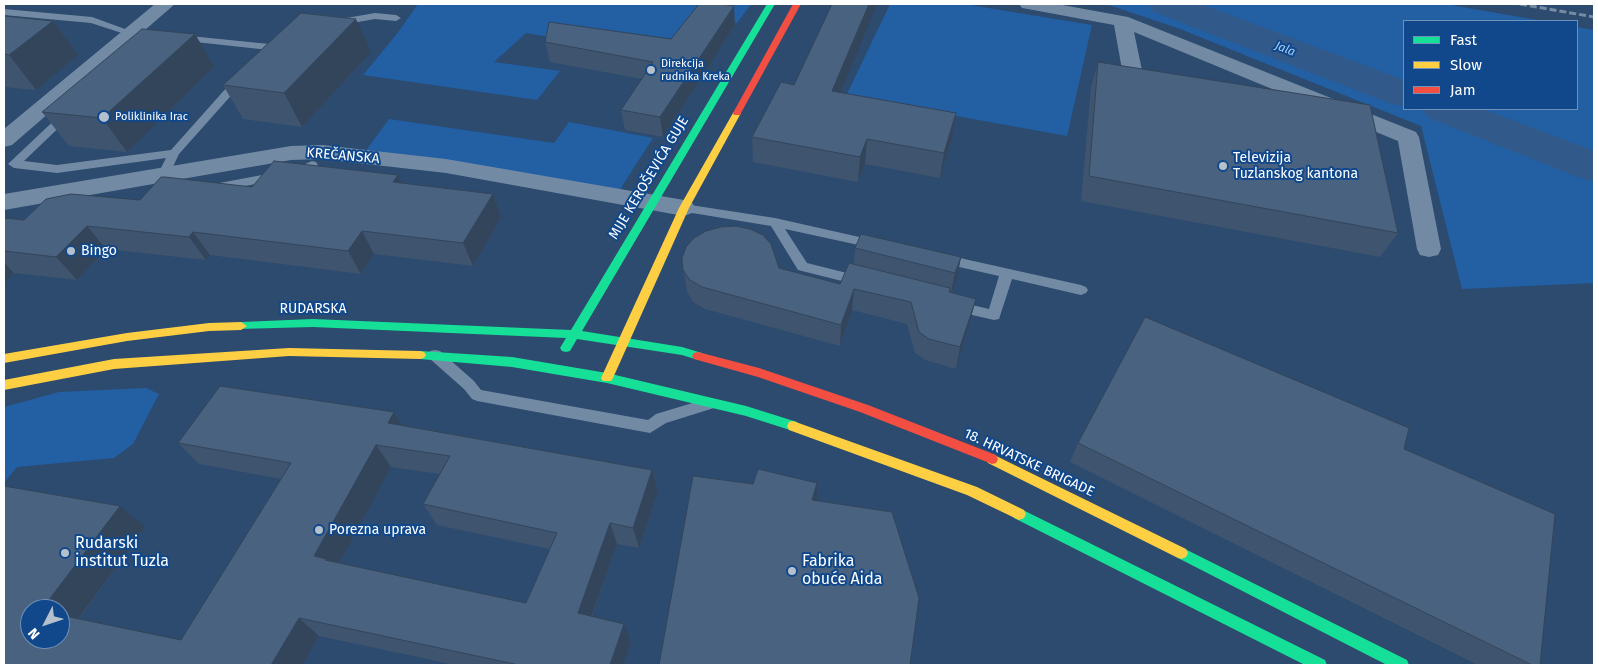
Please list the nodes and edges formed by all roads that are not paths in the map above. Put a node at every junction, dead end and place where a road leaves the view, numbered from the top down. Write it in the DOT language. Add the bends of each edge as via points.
graph roads {
  1 [pos="166,4"];
  2 [pos="771,4"];
  3 [pos="797,4"];
  4 [pos="1028,4"];
  5 [pos="4,12"];
  6 [pos="396,18"];
  7 [pos="1122,21"];
  8 [pos="324,27"];
  9 [pos="131,33"];
  10 [pos="172,37"];
  11 [pos="270,48"];
  12 [pos="250,68"];
  13 [pos="1133,76"];
  14 [pos="72,110"];
  15 [pos="8,132"];
  16 [pos="174,153"];
  17 [pos="312,164"];
  18 [pos="164,174"];
  19 [pos="199,191"];
  20 [pos="4,202"];
  21 [pos="652,203"];
  22 [pos="684,208"];
  23 [pos="775,222"];
  24 [pos="890,248"];
  25 [pos="1429,249"];
  26 [pos="929,256"];
  27 [pos="1007,274"];
  28 [pos="877,286"];
  29 [pos="1081,290"];
  30 [pos="939,302"];
  31 [pos="574,334"];
  32 [pos="624,341"];
  33 [pos="435,355"];
  34 [pos="4,359"];
  35 [pos="555,369"];
  36 [pos="607,378"];
  37 [pos="4,384"];
  38 [pos="716,402"];
  39 [pos="1320,665"];
  40 [pos="1402,665"];
  1 -- 9 [label="street"];
  2 -- 21 [label="main road, MIJE KEROŠEVIĆA GUJE"];
  3 -- 22 [label="main road"];
  4 -- 7 [label="street"];
  5 -- 9 [label="lane" via="92,20"];
  6 -- 8 [label="lane" via="375,16 339,21"];
  7 -- 13 [label="street"];
  7 -- 25 [label="street" via="1408,137"];
  9 -- 15 [label="street"];
  10 -- 11 [label="lane"];
  12 -- 16 [label="lane"];
  14 -- 16 [label="lane" via="14,164 57,169"];
  16 -- 18 [label="lane"];
  17 -- 19 [label="lane" via="296,172"];
  18 -- 20 [label="street, KREČANSKA"];
  18 -- 21 [label="street, KREČANSKA" via="291,153 322,152 446,166"];
  21 -- 22 [label="street, KREČANSKA"];
  21 -- 31 [label="main road, MIJE KEROŠEVIĆA GUJE"];
  22 -- 23 [label="lane"];
  22 -- 32 [label="main road"];
  23 -- 24 [label="lane"];
  23 -- 28 [label="lane" via="803,267"];
  26 -- 27 [label="lane"];
  27 -- 29 [label="lane"];
  27 -- 30 [label="lane" via="994,315"];
  31 -- 32 [label="main road, RUDARSKA"];
  31 -- 34 [label="main road, RUDARSKA" via="313,323 218,327 126,338"];
  31 -- 35 [label="main road, MIJE KEROŠEVIĆA GUJE"];
  32 -- 36 [label="main road"];
  32 -- 40 [label="main road, 18. HRVATSKE BRIGADE" via="682,351 759,373 864,408 987,457"];
  33 -- 35 [label="main road"];
  33 -- 37 [label="main road" via="290,352 192,358 114,364"];
  33 -- 38 [label="lane" via="477,395 650,427 661,418"];
  35 -- 36 [label="main road"];
  36 -- 38 [label="main road"];
  38 -- 39 [label="main road" via="843,443 972,491"];
}
